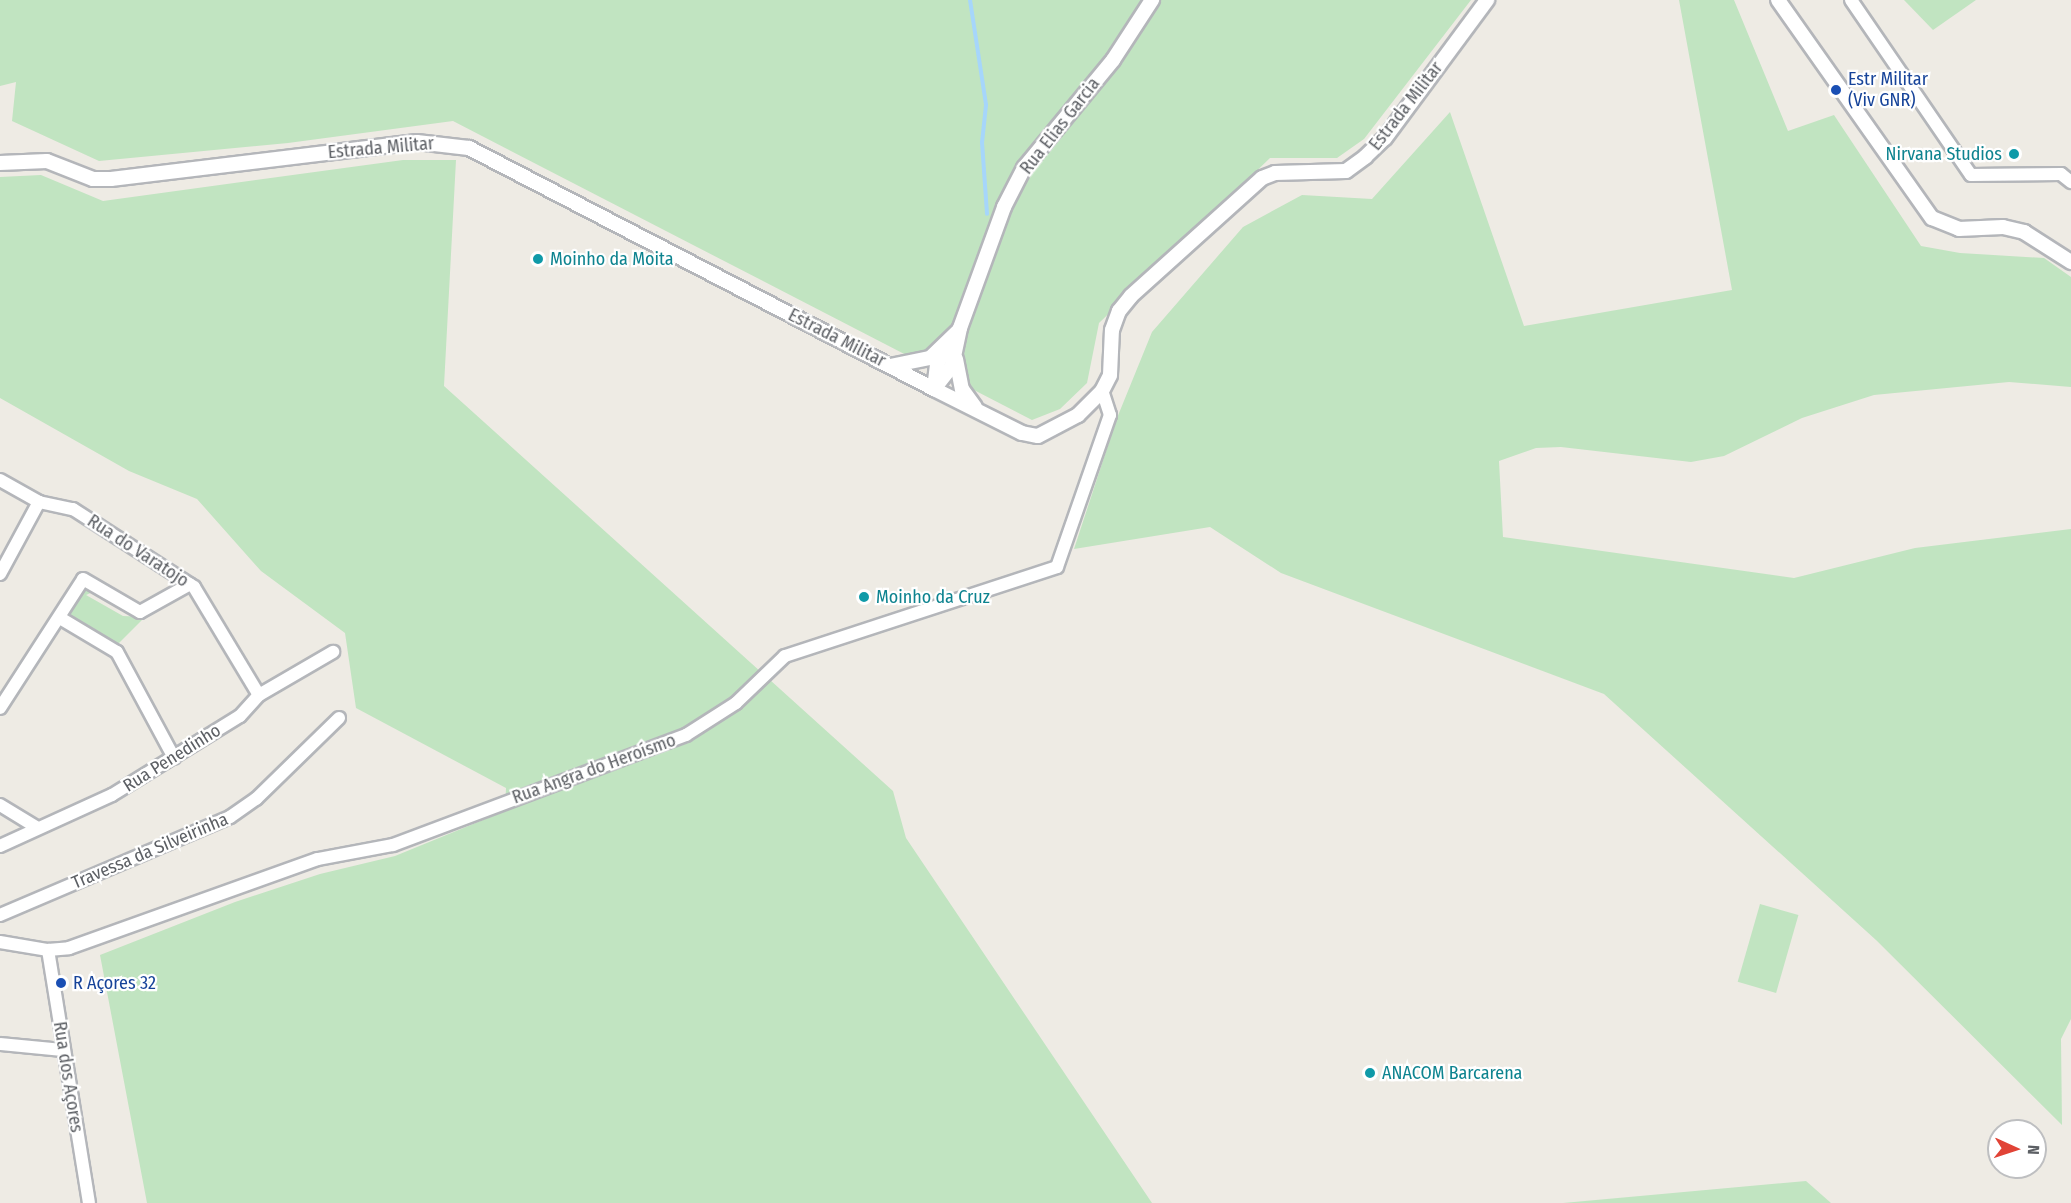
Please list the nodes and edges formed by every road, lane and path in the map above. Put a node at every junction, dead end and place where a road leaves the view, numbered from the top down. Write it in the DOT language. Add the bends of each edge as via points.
graph roads {
  1 [pos="1152,0"];
  2 [pos="1486,0"];
  3 [pos="1778,0"];
  4 [pos="1851,0"];
  5 [pos="0,163"];
  6 [pos="2071,182"];
  7 [pos="2071,262"];
  8 [pos="952,350"];
  9 [pos="890,366"];
  10 [pos="934,389"];
  11 [pos="1102,391"];
  12 [pos="978,411"];
  13 [pos="0,480"];
  14 [pos="39,502"];
  15 [pos="0,574"];
  16 [pos="190,584"];
  17 [pos="60,618"];
  18 [pos="333,652"];
  19 [pos="259,695"];
  20 [pos="0,708"];
  21 [pos="339,718"];
  22 [pos="174,758"];
  23 [pos="0,805"];
  24 [pos="36,827"];
  25 [pos="0,846"];
  26 [pos="0,915"];
  27 [pos="0,942"];
  28 [pos="48,950"];
  29 [pos="0,1044"];
  30 [pos="62,1050"];
  31 [pos="89,1203"];
  1 -- 8 [label="street, Rua Elias Garcia" via="1113,60 1024,168 1004,207"];
  2 -- 11 [label="street, Estrada Militar" via="1385,138 1365,157 1346,171 1282,172 1262,178 1131,296 1119,311 1112,330 1110,375"];
  3 -- 7 [label="street" via="1932,218 1959,229 2003,227 2024,232"];
  4 -- 6 [label="street" via="1971,175 2061,174"];
  5 -- 9 [label="street, Estrada Militar" via="47,161 93,179 111,179 417,142 446,142 505,164"];
  8 -- 9 [label="street"];
  8 -- 10 [label="street, Rua Elias Garcia" via="946,377"];
  8 -- 12 [label="street, Rua Elias Garcia" via="962,388"];
  9 -- 10 [label="street, Estrada Militar"];
  10 -- 12 [label="street, Estrada Militar"];
  11 -- 12 [label="street, Estrada Militar" via="1078,415 1038,436 1022,433"];
  11 -- 28 [label="street, Rua Angra do Heroísmo" via="1110,414 1057,567 785,656 736,704 686,735 653,749 393,845 318,859 89,942"];
  13 -- 14 [label="street, Rua do Varatojo"];
  14 -- 15 [label="street"];
  14 -- 16 [label="street, Rua do Varatojo" via="73,509"];
  16 -- 17 [label="street" via="140,612 83,579"];
  16 -- 19 [label="street, Rua do Varatojo"];
  17 -- 20 [label="street"];
  17 -- 22 [label="street" via="117,652"];
  18 -- 19 [label="street, Rua Penedinho"];
  19 -- 22 [label="street, Rua Penedinho" via="240,716"];
  21 -- 26 [label="street, Travessa da Silveirinha" via="256,799 230,817"];
  22 -- 24 [label="street, Rua Penedinho" via="112,795"];
  23 -- 24 [label="street"];
  24 -- 25 [label="street, Rua Penedinho"];
  27 -- 28 [label="street, Rua Angra do Heroísmo"];
  28 -- 30 [label="street, Rua dos Açores"];
  29 -- 30 [label="street"];
  30 -- 31 [label="street, Rua dos Açores"];
}
